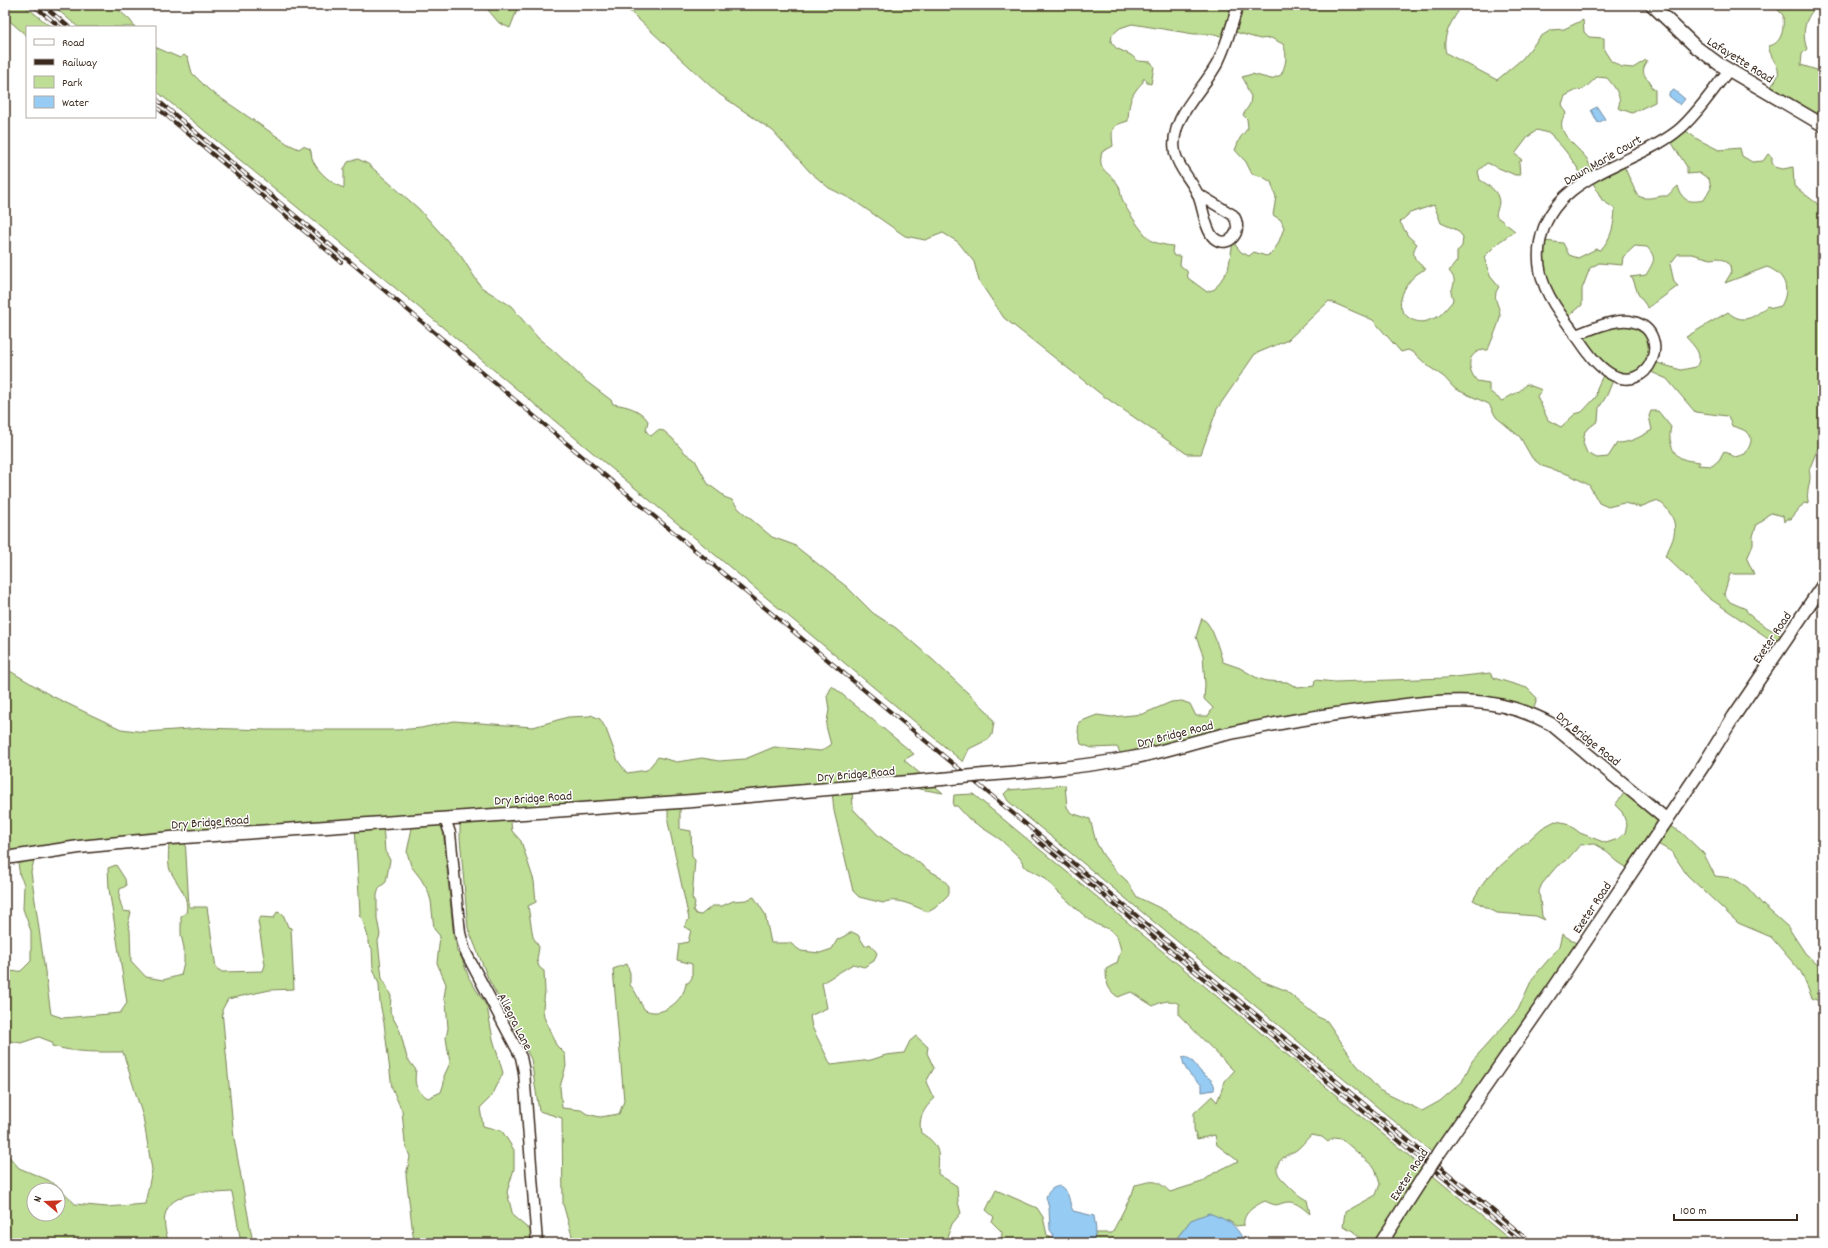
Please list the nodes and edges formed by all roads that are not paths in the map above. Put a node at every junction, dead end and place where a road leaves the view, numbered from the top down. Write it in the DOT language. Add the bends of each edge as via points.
graph roads {
  1 [pos="1238,5"];
  2 [pos="1652,5"];
  3 [pos="1729,70"];
  4 [pos="1823,125"];
  5 [pos="1198,194"];
  6 [pos="1576,335"];
  7 [pos="1823,585"];
  8 [pos="445,819"];
  9 [pos="1667,820"];
  10 [pos="5,858"];
  11 [pos="537,1243"];
  12 [pos="1380,1243"];
  1 -- 5 [label="street" via="1220,60 1208,82 1184,112 1177,132 1177,161"];
  2 -- 3 [label="street, Lafayette Road" via="1696,47"];
  3 -- 4 [label="street, Lafayette Road"];
  3 -- 6 [label="street, Dawn Marie Court" via="1678,131 1580,184 1564,196 1551,213 1540,242 1542,282 1551,301"];
  5 -- 5 [label="street" via="1210,233 1221,241 1230,239 1238,228 1236,219"];
  6 -- 6 [label="street, Dawn Marie Court" via="1601,367 1617,377 1627,378 1645,371 1655,354 1651,335 1636,322 1618,322"];
  7 -- 9 [label="street, Exeter Road"];
  8 -- 9 [label="street, Dry Bridge Road, bridge" via="693,801 1092,765 1133,758 1221,735 1333,714 1462,700 1513,707 1551,724"];
  8 -- 10 [label="street, Dry Bridge Road" via="171,838 78,847"];
  8 -- 11 [label="street, Allegra Lane" via="450,833 460,933 465,951 520,1057 524,1072"];
  9 -- 12 [label="street, Exeter Road, bridge"];
}
